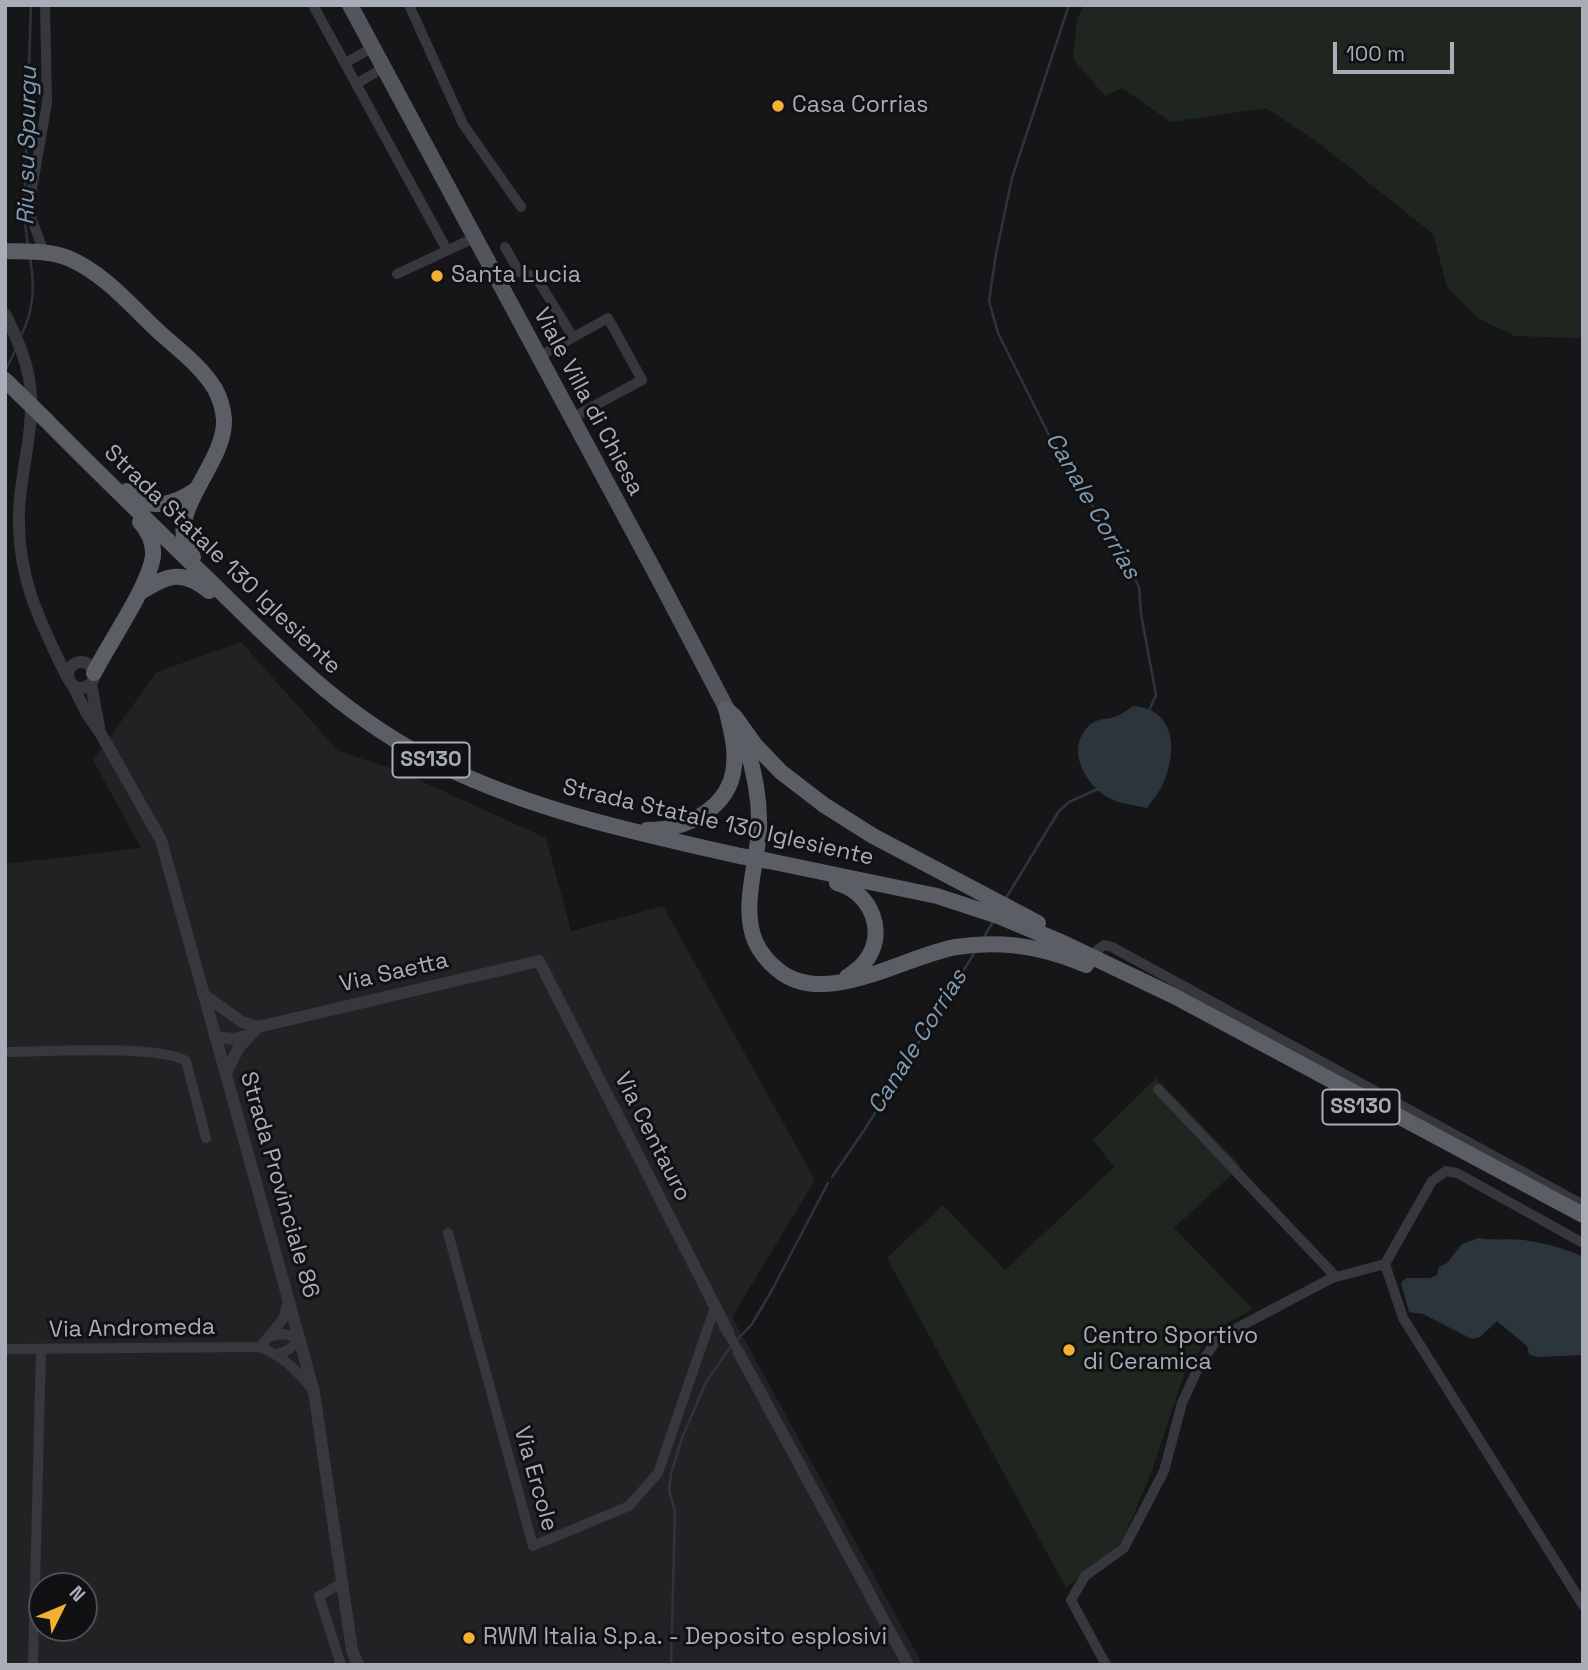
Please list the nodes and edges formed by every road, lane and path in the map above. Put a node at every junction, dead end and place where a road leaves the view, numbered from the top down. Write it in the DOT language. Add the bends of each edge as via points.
graph roads {
  1 [pos="45,5"];
  2 [pos="313,5"];
  3 [pos="350,5"];
  4 [pos="409,5"];
  5 [pos="372,48"];
  6 [pos="345,63"];
  7 [pos="383,68"];
  8 [pos="356,85"];
  9 [pos="521,207"];
  10 [pos="474,238"];
  11 [pos="505,247"];
  12 [pos="447,250"];
  13 [pos="13,251"];
  14 [pos="44,252"];
  15 [pos="5,261"];
  16 [pos="397,274"];
  17 [pos="5,314"];
  18 [pos="573,337"];
  19 [pos="538,357"];
  20 [pos="5,380"];
  21 [pos="570,418"];
  22 [pos="83,457"];
  23 [pos="197,489"];
  24 [pos="139,593"];
  25 [pos="263,634"];
  26 [pos="51,645"];
  27 [pos="87,670"];
  28 [pos="70,682"];
  29 [pos="726,709"];
  30 [pos="101,734"];
  31 [pos="746,746"];
  32 [pos="655,834"];
  33 [pos="770,862"];
  34 [pos="982,902"];
  35 [pos="1004,912"];
  36 [pos="1063,943"];
  37 [pos="1094,953"];
  38 [pos="539,961"];
  39 [pos="843,982"];
  40 [pos="1140,988"];
  41 [pos="203,994"];
  42 [pos="1174,996"];
  43 [pos="242,1023"];
  44 [pos="258,1027"];
  45 [pos="247,1036"];
  46 [pos="215,1037"];
  47 [pos="5,1052"];
  48 [pos="226,1073"];
  49 [pos="1158,1089"];
  50 [pos="206,1138"];
  51 [pos="1583,1205"];
  52 [pos="1583,1214"];
  53 [pos="1583,1226"];
  54 [pos="448,1233"];
  55 [pos="1583,1243"];
  56 [pos="1385,1264"];
  57 [pos="1336,1278"];
  58 [pos="289,1296"];
  59 [pos="715,1307"];
  60 [pos="728,1332"];
  61 [pos="271,1336"];
  62 [pos="301,1339"];
  63 [pos="260,1347"];
  64 [pos="5,1349"];
  65 [pos="41,1349"];
  66 [pos="739,1353"];
  67 [pos="278,1354"];
  68 [pos="314,1392"];
  69 [pos="342,1583"];
  70 [pos="1583,1605"];
  71 [pos="33,1665"];
  72 [pos="341,1665"];
  73 [pos="358,1665"];
  74 [pos="908,1665"];
  75 [pos="1106,1665"];
  1 -- 14 [label="street" via="47,103 30,201"];
  2 -- 6 [label="street"];
  3 -- 5 [label="main road, Viale Villa di Chiesa"];
  4 -- 9 [label="street" via="463,124"];
  5 -- 6 [label="street"];
  5 -- 7 [label="main road, Viale Villa di Chiesa"];
  6 -- 8 [label="street"];
  7 -- 8 [label="street"];
  7 -- 10 [label="main road, Viale Villa di Chiesa"];
  8 -- 12 [label="street"];
  10 -- 12 [label="street"];
  10 -- 19 [label="main road, Viale Villa di Chiesa"];
  11 -- 18 [label="street" via="519,272 536,277"];
  12 -- 16 [label="street"];
  13 -- 14 [label="highway"];
  13 -- 15 [label="highway"];
  14 -- 23 [label="highway" via="69,259 98,276 216,390 223,430 214,461"];
  17 -- 26 [label="street, Strada Provinciale 86" via="25,361 31,396 19,513 23,570"];
  18 -- 19 [label="street"];
  18 -- 21 [label="street" via="608,318 642,380"];
  19 -- 21 [label="main road, Viale Villa di Chiesa"];
  20 -- 22 [label="highway, Strada Statale 130 Iglesiente / SS130, bridge"];
  21 -- 29 [label="main road, Viale Villa di Chiesa"];
  22 -- 23 [label="highway" via="147,503 175,503"];
  22 -- 24 [label="highway" via="151,538 153,557"];
  22 -- 25 [label="highway, Strada Statale 130 Iglesiente / SS130"];
  23 -- 25 [label="highway" via="183,523 187,548 241,603"];
  24 -- 25 [label="highway" via="166,577 182,577 206,588"];
  24 -- 27 [label="highway" via="107,647"];
  25 -- 32 [label="highway, Strada Statale 130 Iglesiente / SS130" via="359,718 439,765 522,799 588,820"];
  26 -- 27 [label="street, Strada Provinciale 86"];
  26 -- 28 [label="street, Strada Provinciale 86"];
  27 -- 28 [label="street" via="69,668"];
  27 -- 28 [label="street" via="85,688"];
  27 -- 30 [label="street, Strada Provinciale 86"];
  28 -- 30 [label="street, Strada Provinciale 86"];
  29 -- 31 [label="main road, Viale Villa di Chiesa"];
  29 -- 32 [label="highway" via="734,741 734,767 719,800 709,811"];
  29 -- 34 [label="highway" via="781,772 824,805"];
  30 -- 41 [label="street, Strada Provinciale 86" via="161,840"];
  31 -- 39 [label="highway" via="757,787 759,830 750,908 755,942 772,964 795,980"];
  32 -- 33 [label="highway, Strada Statale 130 Iglesiente / SS130, bridge"];
  33 -- 34 [label="highway, Strada Statale 130 Iglesiente / SS130"];
  33 -- 39 [label="highway" via="795,874 848,886 866,901 875,924 875,941 864,963"];
  34 -- 35 [label="highway"];
  35 -- 36 [label="highway, SS130"];
  35 -- 37 [label="highway"];
  36 -- 40 [label="highway, SS130"];
  36 -- 42 [label="highway, SS130"];
  37 -- 42 [label="highway"];
  37 -- 51 [label="street" via="1104,945 1112,947"];
  38 -- 44 [label="street, Via Saetta"];
  38 -- 59 [label="street, Via Centauro"];
  39 -- 40 [label="highway" via="932,953 986,944 1043,950"];
  40 -- 53 [label="highway, SS130"];
  41 -- 43 [label="street, Via Saetta"];
  41 -- 46 [label="street, Strada Provinciale 86"];
  42 -- 52 [label="highway, SS130"];
  43 -- 44 [label="street, Via Saetta"];
  43 -- 46 [label="street" via="229,1025"];
  44 -- 45 [label="street, Via Saetta"];
  45 -- 46 [label="street"];
  45 -- 48 [label="street, Via Saetta"];
  46 -- 48 [label="street, Strada Provinciale 86"];
  47 -- 50 [label="street" via="174,1054 186,1061"];
  48 -- 58 [label="street, Strada Provinciale 86"];
  49 -- 57 [label="street"];
  54 -- 59 [label="street, Via Ercole" via="533,1546 629,1506 658,1473"];
  55 -- 56 [label="street" via="1446,1171 1432,1181"];
  56 -- 57 [label="street"];
  56 -- 70 [label="street" via="1403,1318"];
  57 -- 75 [label="street" via="1218,1338 1199,1366 1182,1403 1164,1471 1124,1548 1085,1576 1071,1600"];
  58 -- 61 [label="street" via="283,1319"];
  58 -- 62 [label="street, Strada Provinciale 86"];
  59 -- 60 [label="street, Via Centauro"];
  60 -- 66 [label="street"];
  61 -- 62 [label="street"];
  61 -- 63 [label="street"];
  62 -- 67 [label="street"];
  62 -- 68 [label="street, Strada Provinciale 86"];
  63 -- 65 [label="street, Via Andromeda"];
  63 -- 67 [label="street, Via Andromeda"];
  64 -- 65 [label="street, Via Andromeda"];
  65 -- 71 [label="street"];
  66 -- 74 [label="street"];
  67 -- 68 [label="street, Via Andromeda"];
  68 -- 69 [label="street, Strada Provinciale 86"];
  69 -- 72 [label="street" via="319,1596"];
  69 -- 73 [label="street, Strada Provinciale 86"];
}
